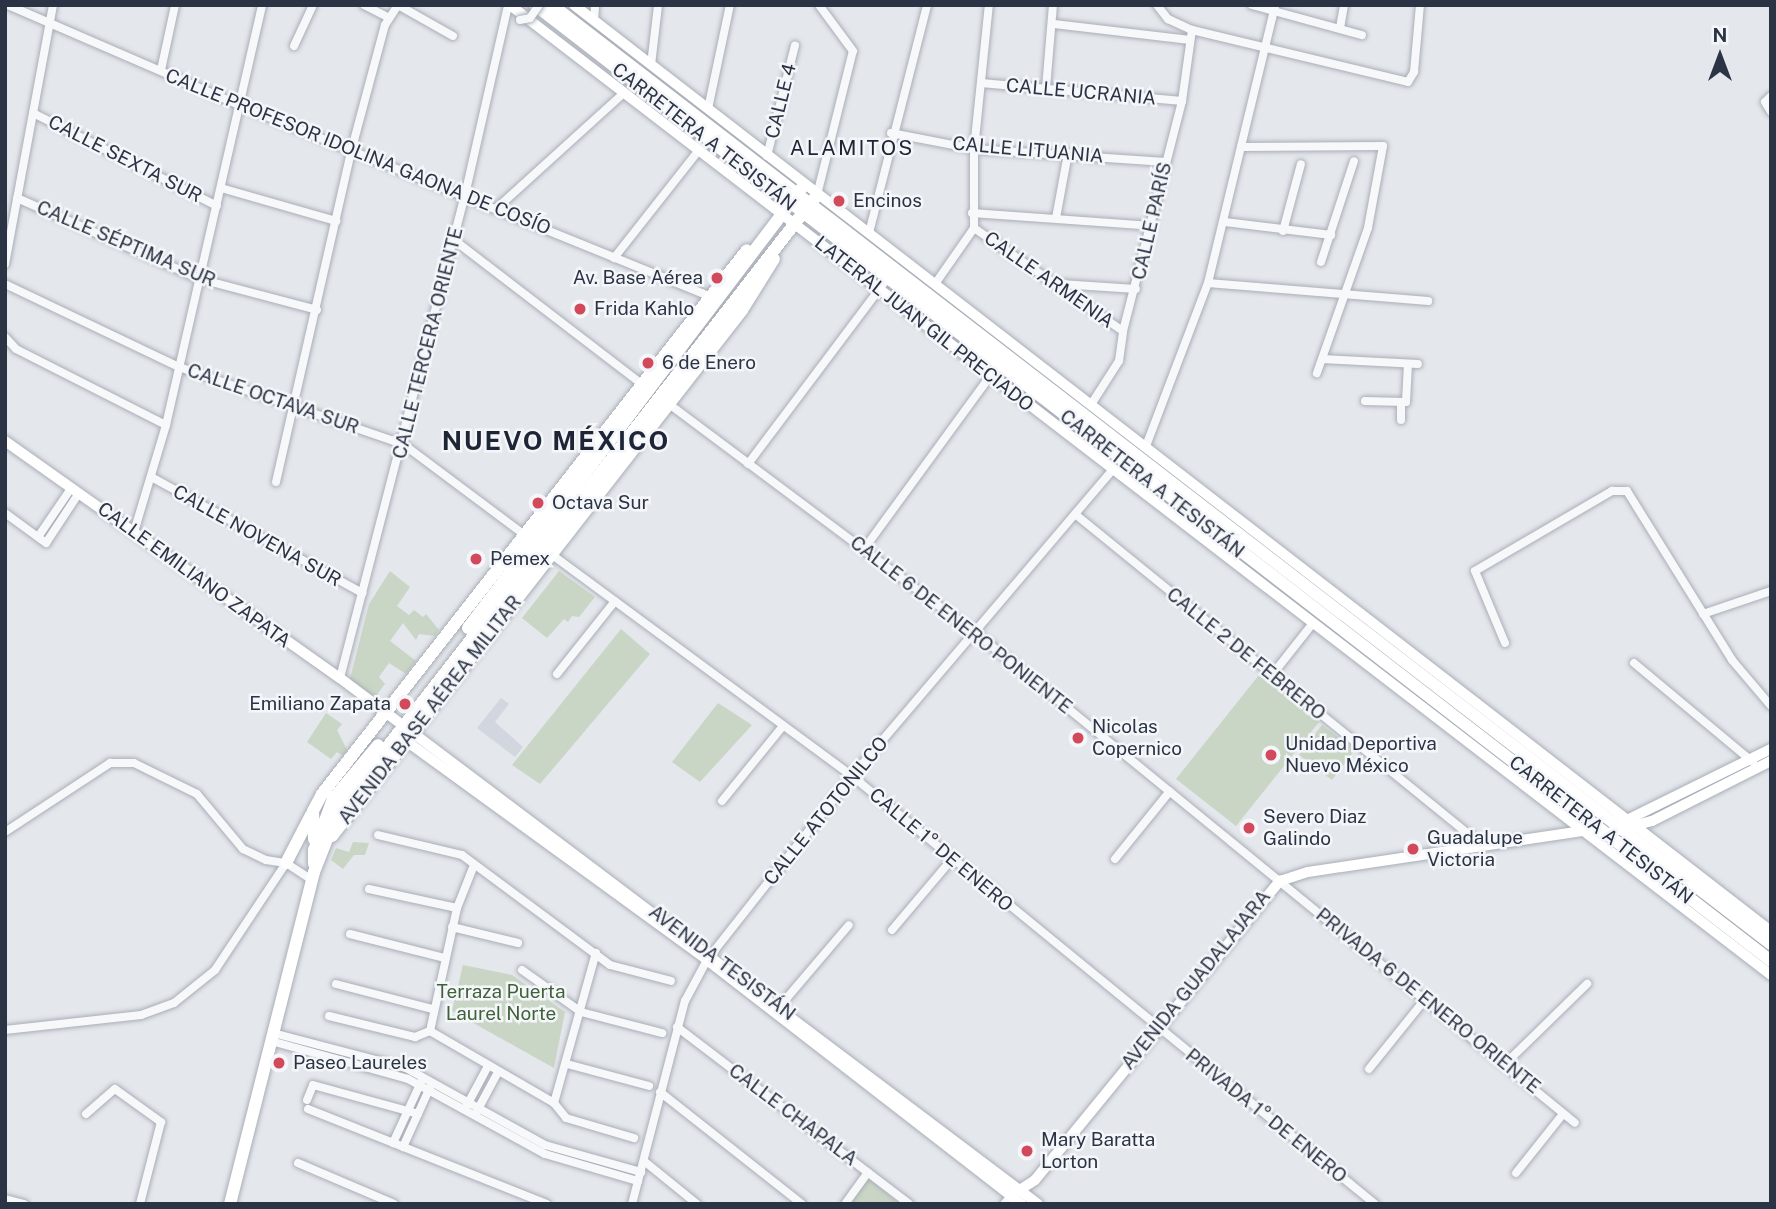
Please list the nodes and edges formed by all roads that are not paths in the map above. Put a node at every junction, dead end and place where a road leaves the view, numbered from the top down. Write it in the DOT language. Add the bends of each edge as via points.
graph roads {
  1 [pos="8,5"];
  2 [pos="53,5"];
  3 [pos="176,5"];
  4 [pos="262,5"];
  5 [pos="313,5"];
  6 [pos="364,5"];
  7 [pos="398,5"];
  8 [pos="509,5"];
  9 [pos="537,5"];
  10 [pos="552,5"];
  11 [pos="573,5"];
  12 [pos="595,5"];
  13 [pos="658,5"];
  14 [pos="730,5"];
  15 [pos="819,5"];
  16 [pos="927,5"];
  17 [pos="989,5"];
  18 [pos="1053,5"];
  19 [pos="1157,5"];
  20 [pos="1252,5"];
  21 [pos="1345,5"];
  22 [pos="1420,5"];
  23 [pos="1274,8"];
  24 [pos="389,18"];
  25 [pos="520,20"];
  26 [pos="594,21"];
  27 [pos="50,22"];
  28 [pos="1054,24"];
  29 [pos="1340,28"];
  30 [pos="1192,30"];
  31 [pos="1362,35"];
  32 [pos="453,36"];
  33 [pos="1190,40"];
  34 [pos="795,45"];
  35 [pos="294,46"];
  36 [pos="1265,46"];
  37 [pos="651,65"];
  38 [pos="161,70"];
  39 [pos="981,83"];
  40 [pos="1046,88"];
  41 [pos="624,93"];
  42 [pos="1771,96"];
  43 [pos="1182,101"];
  44 [pos="239,105"];
  45 [pos="708,108"];
  46 [pos="1771,112"];
  47 [pos="33,113"];
  48 [pos="891,133"];
  49 [pos="1241,147"];
  50 [pos="352,148"];
  51 [pos="974,149"];
  52 [pos="699,150"];
  53 [pos="1068,153"];
  54 [pos="767,156"];
  55 [pos="1354,161"];
  56 [pos="1166,162"];
  57 [pos="1301,164"];
  58 [pos="221,188"];
  59 [pos="797,194"];
  60 [pos="465,195"];
  61 [pos="17,198"];
  62 [pos="810,204"];
  63 [pos="217,206"];
  64 [pos="497,208"];
  65 [pos="972,213"];
  66 [pos="781,215"];
  67 [pos="1056,218"];
  68 [pos="336,221"];
  69 [pos="1225,222"];
  70 [pos="795,225"];
  71 [pos="772,226"];
  72 [pos="1152,226"];
  73 [pos="975,228"];
  74 [pos="1283,231"];
  75 [pos="869,233"];
  76 [pos="1331,235"];
  77 [pos="454,240"];
  78 [pos="783,241"];
  79 [pos="614,258"];
  80 [pos="1321,262"];
  81 [pos="5,264"];
  82 [pos="200,279"];
  83 [pos="1208,283"];
  84 [pos="5,284"];
  85 [pos="883,284"];
  86 [pos="935,284"];
  87 [pos="1060,284"];
  88 [pos="1136,289"];
  89 [pos="1345,294"];
  90 [pos="709,296"];
  91 [pos="1428,301"];
  92 [pos="317,310"];
  93 [pos="1123,331"];
  94 [pos="5,337"];
  95 [pos="1322,359"];
  96 [pos="1408,364"];
  97 [pos="1418,364"];
  98 [pos="179,367"];
  99 [pos="1317,373"];
  100 [pos="991,375"];
  101 [pos="643,385"];
  102 [pos="1365,401"];
  103 [pos="1401,402"];
  104 [pos="1092,403"];
  105 [pos="669,404"];
  106 [pos="296,405"];
  107 [pos="1401,420"];
  108 [pos="166,425"];
  109 [pos="5,441"];
  110 [pos="403,444"];
  111 [pos="1146,446"];
  112 [pos="748,464"];
  113 [pos="1113,468"];
  114 [pos="153,478"];
  115 [pos="275,482"];
  116 [pos="76,490"];
  117 [pos="5,513"];
  118 [pos="1075,513"];
  119 [pos="1184,516"];
  120 [pos="134,532"];
  121 [pos="526,536"];
  122 [pos="38,537"];
  123 [pos="864,548"];
  124 [pos="551,554"];
  125 [pos="1771,591"];
  126 [pos="362,593"];
  127 [pos="615,601"];
  128 [pos="1703,614"];
  129 [pos="1313,623"];
  130 [pos="977,634"];
  131 [pos="1505,643"];
  132 [pos="1634,663"];
  133 [pos="557,674"];
  134 [pos="1272,675"];
  135 [pos="340,678"];
  136 [pos="1771,706"];
  137 [pos="391,722"];
  138 [pos="783,726"];
  139 [pos="410,740"];
  140 [pos="1771,749"];
  141 [pos="1771,761"];
  142 [pos="1754,763"];
  143 [pos="852,776"];
  144 [pos="1170,791"];
  145 [pos="722,801"];
  146 [pos="313,811"];
  147 [pos="1610,829"];
  148 [pos="5,832"];
  149 [pos="377,835"];
  150 [pos="327,842"];
  151 [pos="1483,846"];
  152 [pos="314,850"];
  153 [pos="952,859"];
  154 [pos="1115,859"];
  155 [pos="286,863"];
  156 [pos="474,865"];
  157 [pos="313,876"];
  158 [pos="1280,881"];
  159 [pos="369,889"];
  160 [pos="457,908"];
  161 [pos="849,925"];
  162 [pos="452,928"];
  163 [pos="892,930"];
  164 [pos="1771,931"];
  165 [pos="350,934"];
  166 [pos="517,943"];
  167 [pos="1771,944"];
  168 [pos="596,953"];
  169 [pos="710,957"];
  170 [pos="445,958"];
  171 [pos="1771,961"];
  172 [pos="522,970"];
  173 [pos="1771,975"];
  174 [pos="671,981"];
  175 [pos="336,984"];
  176 [pos="1587,984"];
  177 [pos="1426,998"];
  178 [pos="780,1006"];
  179 [pos="433,1009"];
  180 [pos="581,1012"];
  181 [pos="329,1016"];
  182 [pos="677,1027"];
  183 [pos="1156,1028"];
  184 [pos="5,1030"];
  185 [pos="430,1031"];
  186 [pos="662,1033"];
  187 [pos="272,1037"];
  188 [pos="567,1064"];
  189 [pos="1505,1064"];
  190 [pos="488,1066"];
  191 [pos="1369,1069"];
  192 [pos="498,1072"];
  193 [pos="421,1081"];
  194 [pos="431,1086"];
  195 [pos="649,1087"];
  196 [pos="660,1092"];
  197 [pos="554,1103"];
  198 [pos="466,1106"];
  199 [pos="409,1110"];
  200 [pos="477,1112"];
  201 [pos="86,1114"];
  202 [pos="418,1114"];
  203 [pos="1563,1114"];
  204 [pos="1574,1123"];
  205 [pos="634,1138"];
  206 [pos="393,1143"];
  207 [pos="403,1147"];
  208 [pos="644,1161"];
  209 [pos="298,1163"];
  210 [pos="867,1172"];
  211 [pos="1516,1174"];
  212 [pos="639,1177"];
  213 [pos="1012,1196"];
  214 [pos="5,1199"];
  215 [pos="24,1204"];
  216 [pos="140,1204"];
  217 [pos="230,1204"];
  218 [pos="394,1204"];
  219 [pos="547,1204"];
  220 [pos="632,1204"];
  221 [pos="697,1204"];
  222 [pos="802,1204"];
  223 [pos="845,1204"];
  224 [pos="909,1204"];
  225 [pos="1022,1204"];
  226 [pos="1038,1204"];
  227 [pos="1375,1204"];
  1 -- 27 [label="street, CALLE PROFESOR IDOLINA GAONA DE COSÍO"];
  2 -- 27 [label="street"];
  3 -- 38 [label="street"];
  4 -- 44 [label="street"];
  5 -- 35 [label="street"];
  6 -- 24 [label="street"];
  7 -- 24 [label="street"];
  7 -- 32 [label="street"];
  8 -- 41 [label="main road, LATERAL JUAN GIL PRECIADO"];
  8 -- 60 [label="street, CALLE TERCERA ORIENTE"];
  9 -- 25 [label="street, bridge" via="530,18"];
  9 -- 59 [label="main road, CARRETERA A TESISTÁN"];
  10 -- 59 [label="main road, CARRETERA A TESISTÁN"];
  11 -- 26 [label="main road"];
  12 -- 26 [label="street"];
  13 -- 37 [label="street"];
  14 -- 45 [label="street"];
  15 -- 62 [label="street" via="853,51"];
  16 -- 48 [label="street"];
  17 -- 39 [label="street"];
  18 -- 28 [label="street"];
  19 -- 30 [label="street" via="1168,19"];
  20 -- 23 [label="street"];
  21 -- 29 [label="street"];
  22 -- 36 [label="street" via="1414,72 1408,82"];
  23 -- 29 [label="street"];
  23 -- 36 [label="street"];
  24 -- 50 [label="street"];
  26 -- 37 [label="main road"];
  27 -- 38 [label="street, CALLE PROFESOR IDOLINA GAONA DE COSÍO"];
  27 -- 47 [label="street"];
  28 -- 33 [label="street"];
  28 -- 40 [label="street"];
  29 -- 31 [label="street"];
  30 -- 33 [label="street, CALLE PARÍS"];
  30 -- 36 [label="street"];
  33 -- 43 [label="street, CALLE PARÍS"];
  34 -- 54 [label="street, CALLE 4"];
  36 -- 49 [label="street"];
  37 -- 45 [label="main road"];
  38 -- 44 [label="street, CALLE PROFESOR IDOLINA GAONA DE COSÍO"];
  39 -- 40 [label="street, CALLE UCRANIA"];
  39 -- 51 [label="street"];
  40 -- 43 [label="street, CALLE UCRANIA"];
  41 -- 52 [label="main road, LATERAL JUAN GIL PRECIADO"];
  41 -- 64 [label="street"];
  42 -- 46 [label="street" via="1765,102"];
  43 -- 56 [label="street, CALLE PARÍS"];
  44 -- 50 [label="street, CALLE PROFESOR IDOLINA GAONA DE COSÍO"];
  44 -- 58 [label="street"];
  45 -- 54 [label="main road"];
  47 -- 61 [label="street"];
  47 -- 63 [label="street, CALLE SEXTA SUR"];
  48 -- 51 [label="street, CALLE LITUANIA"];
  48 -- 75 [label="street"];
  49 -- 69 [label="street"];
  49 -- 89 [label="street" via="1383,146 1368,228"];
  50 -- 60 [label="street, CALLE PROFESOR IDOLINA GAONA DE COSÍO"];
  50 -- 68 [label="street"];
  51 -- 53 [label="street, CALLE LITUANIA"];
  51 -- 65 [label="street"];
  52 -- 66 [label="main road, LATERAL JUAN GIL PRECIADO"];
  52 -- 79 [label="street"];
  53 -- 56 [label="street, CALLE LITUANIA"];
  53 -- 67 [label="street"];
  54 -- 59 [label="main road"];
  55 -- 76 [label="street"];
  56 -- 72 [label="street, CALLE PARÍS"];
  57 -- 74 [label="street"];
  58 -- 63 [label="street"];
  58 -- 68 [label="street, CALLE SEXTA SUR"];
  59 -- 62 [label="main road, CARRETERA A TESISTÁN"];
  59 -- 66 [label="main road, AVENIDA BASE AÉREA MILITAR"];
  60 -- 64 [label="street, CALLE PROFESOR IDOLINA GAONA DE COSÍO"];
  60 -- 77 [label="street, CALLE TERCERA ORIENTE"];
  61 -- 81 [label="street"];
  61 -- 82 [label="street, CALLE SÉPTIMA SUR"];
  62 -- 70 [label="main road, AVENIDA BASE AÉREA MILITAR"];
  62 -- 75 [label="main road, LATERAL JUAN GIL PRECIADO"];
  62 -- 85 [label="main road, CARRETERA A TESISTÁN"];
  62 -- 147 [label="main road, CARRETERA A TESISTÁN"];
  63 -- 82 [label="street"];
  64 -- 79 [label="street, CALLE PROFESOR IDOLINA GAONA DE COSÍO"];
  65 -- 67 [label="street"];
  65 -- 73 [label="street"];
  66 -- 70 [label="main road, LATERAL JUAN GIL PRECIADO"];
  66 -- 71 [label="main road, AVENIDA BASE AÉREA MILITAR"];
  67 -- 72 [label="street"];
  68 -- 92 [label="street"];
  69 -- 74 [label="street"];
  69 -- 83 [label="street"];
  70 -- 78 [label="main road, AVENIDA BASE AÉREA MILITAR"];
  70 -- 85 [label="main road, LATERAL JUAN GIL PRECIADO"];
  71 -- 90 [label="main road, AVENIDA BASE AÉREA MILITAR"];
  71 -- 137 [label="main road, AVENIDA BASE AÉREA MILITAR"];
  72 -- 88 [label="street, CALLE PARÍS"];
  73 -- 86 [label="street"];
  73 -- 87 [label="street, CALLE ARMENIA"];
  74 -- 76 [label="street"];
  75 -- 86 [label="main road, LATERAL JUAN GIL PRECIADO"];
  76 -- 80 [label="street"];
  77 -- 101 [label="street"];
  77 -- 110 [label="street, CALLE TERCERA ORIENTE"];
  78 -- 105 [label="main road, AVENIDA BASE AÉREA MILITAR" via="742,310"];
  78 -- 137 [label="main road, AVENIDA BASE AÉREA MILITAR"];
  79 -- 90 [label="street, CALLE PROFESOR IDOLINA GAONA DE COSÍO"];
  82 -- 92 [label="street, CALLE SÉPTIMA SUR"];
  82 -- 98 [label="street"];
  83 -- 89 [label="street"];
  83 -- 111 [label="street"];
  84 -- 98 [label="street, CALLE OCTAVA SUR"];
  85 -- 100 [label="main road, LATERAL JUAN GIL PRECIADO"];
  85 -- 112 [label="street"];
  85 -- 119 [label="main road, CARRETERA A TESISTÁN"];
  86 -- 104 [label="main road, LATERAL JUAN GIL PRECIADO"];
  87 -- 88 [label="street"];
  87 -- 93 [label="street, CALLE ARMENIA"];
  88 -- 93 [label="street, CALLE PARÍS"];
  89 -- 91 [label="street"];
  89 -- 95 [label="street"];
  90 -- 101 [label="main road, AVENIDA BASE AÉREA MILITAR"];
  92 -- 106 [label="street"];
  93 -- 104 [label="street, CALLE PARÍS" via="1119,361"];
  94 -- 108 [label="street" via="16,349"];
  95 -- 96 [label="street"];
  95 -- 99 [label="street"];
  96 -- 97 [label="street"];
  96 -- 103 [label="street" via="1406,402"];
  98 -- 106 [label="street, CALLE OCTAVA SUR"];
  98 -- 108 [label="street"];
  100 -- 113 [label="main road, LATERAL JUAN GIL PRECIADO"];
  100 -- 123 [label="street"];
  101 -- 121 [label="main road, AVENIDA BASE AÉREA MILITAR"];
  102 -- 103 [label="street"];
  103 -- 107 [label="street"];
  104 -- 111 [label="main road, LATERAL JUAN GIL PRECIADO"];
  105 -- 112 [label="street, CALLE 6 DE ENERO PONIENTE"];
  105 -- 124 [label="main road, AVENIDA BASE AÉREA MILITAR"];
  106 -- 110 [label="street, CALLE OCTAVA SUR"];
  106 -- 115 [label="street"];
  108 -- 114 [label="street"];
  109 -- 116 [label="main road, CALLE EMILIANO ZAPATA"];
  110 -- 121 [label="street, CALLE OCTAVA SUR"];
  110 -- 126 [label="street, CALLE TERCERA ORIENTE"];
  111 -- 147 [label="main road, LATERAL JUAN GIL PRECIADO"];
  112 -- 123 [label="street, CALLE 6 DE ENERO PONIENTE"];
  113 -- 118 [label="street, CALLE ATOTONILCO"];
  113 -- 119 [label="main road, LATERAL JUAN GIL PRECIADO"];
  114 -- 120 [label="street"];
  114 -- 126 [label="street, CALLE NOVENA SUR"];
  116 -- 120 [label="main road, CALLE EMILIANO ZAPATA"];
  116 -- 122 [label="street"];
  116 -- 122 [label="street" via="46,543"];
  117 -- 122 [label="street"];
  118 -- 130 [label="street, CALLE ATOTONILCO"];
  118 -- 134 [label="street, CALLE 2 DE FEBRERO"];
  119 -- 129 [label="main road, LATERAL JUAN GIL PRECIADO"];
  119 -- 147 [label="main road, CARRETERA A TESISTÁN"];
  120 -- 135 [label="main road, CALLE EMILIANO ZAPATA"];
  121 -- 137 [label="main road, AVENIDA BASE AÉREA MILITAR"];
  123 -- 130 [label="street, CALLE 6 DE ENERO PONIENTE"];
  124 -- 127 [label="street, CALLE 1° DE ENERO"];
  124 -- 139 [label="main road, AVENIDA BASE AÉREA MILITAR"];
  125 -- 128 [label="street"];
  126 -- 135 [label="street, CALLE TERCERA ORIENTE"];
  127 -- 133 [label="street"];
  127 -- 138 [label="street, CALLE 1° DE ENERO"];
  128 -- 131 [label="street" via="1633,495 1612,491 1475,571"];
  128 -- 136 [label="street" via="1731,660"];
  129 -- 134 [label="street"];
  129 -- 147 [label="main road, LATERAL JUAN GIL PRECIADO"];
  130 -- 143 [label="street, CALLE ATOTONILCO"];
  130 -- 144 [label="street, CALLE 6 DE ENERO PONIENTE"];
  132 -- 142 [label="street"];
  134 -- 151 [label="street, CALLE 2 DE FEBRERO"];
  135 -- 137 [label="main road, CALLE EMILIANO ZAPATA"];
  137 -- 139 [label="main road, AVENIDA TESISTÁN"];
  137 -- 146 [label="main road, AVENIDA BASE AÉREA MILITAR" via="322,794"];
  137 -- 150 [label="main road, AVENIDA BASE AÉREA MILITAR" via="339,809"];
  137 -- 152 [label="main road, AVENIDA BASE AÉREA MILITAR" via="333,799"];
  138 -- 143 [label="street, CALLE 1° DE ENERO"];
  138 -- 145 [label="street"];
  139 -- 150 [label="main road, AVENIDA BASE AÉREA MILITAR"];
  139 -- 169 [label="main road, AVENIDA TESISTÁN"];
  140 -- 142 [label="main road, AVENIDA GUADALAJARA"];
  141 -- 142 [label="main road, AVENIDA GUADALAJARA"];
  142 -- 147 [label="main road, AVENIDA GUADALAJARA"];
  143 -- 153 [label="street, CALLE 1° DE ENERO"];
  143 -- 169 [label="street, CALLE ATOTONILCO"];
  144 -- 154 [label="street"];
  144 -- 158 [label="street, CALLE 6 DE ENERO PONIENTE"];
  146 -- 152 [label="main road, AVENIDA BASE AÉREA MILITAR"];
  146 -- 155 [label="main road"];
  147 -- 151 [label="main road, AVENIDA GUADALAJARA"];
  147 -- 164 [label="main road, LATERAL JUAN GIL PRECIADO"];
  147 -- 167 [label="main road, CARRETERA A TESISTÁN"];
  147 -- 171 [label="main road, CARRETERA A TESISTÁN"];
  147 -- 173 [label="main road, LATERAL JUAN GIL PRECIADO"];
  148 -- 155 [label="street" via="110,763 122,761 197,794 243,849"];
  149 -- 156 [label="street" via="462,855"];
  150 -- 157 [label="main road, AVENIDA BASE AÉREA MILITAR"];
  151 -- 158 [label="main road, AVENIDA GUADALAJARA" via="1308,872"];
  152 -- 157 [label="main road, AVENIDA BASE AÉREA MILITAR"];
  153 -- 163 [label="street"];
  153 -- 183 [label="street, CALLE 1° DE ENERO"];
  155 -- 157 [label="street"];
  155 -- 184 [label="street" via="215,970 173,1003 141,1015"];
  156 -- 160 [label="street"];
  156 -- 168 [label="street"];
  157 -- 187 [label="main road, AVENIDA BASE AÉREA MILITAR"];
  158 -- 177 [label="street, PRIVADA 6 DE ENERO ORIENTE"];
  158 -- 183 [label="main road, AVENIDA GUADALAJARA"];
  159 -- 160 [label="street"];
  160 -- 162 [label="street"];
  161 -- 178 [label="street"];
  162 -- 166 [label="street"];
  162 -- 170 [label="street"];
  165 -- 170 [label="street"];
  168 -- 174 [label="street" via="610,965"];
  168 -- 180 [label="street"];
  169 -- 178 [label="main road, AVENIDA TESISTÁN"];
  169 -- 182 [label="street, CALLE ATOTONILCO" via="688,993"];
  169 -- 213 [label="main road, AVENIDA TESISTÁN"];
  170 -- 179 [label="street"];
  172 -- 180 [label="street"];
  175 -- 179 [label="street"];
  176 -- 189 [label="street"];
  177 -- 189 [label="street, PRIVADA 6 DE ENERO ORIENTE"];
  177 -- 191 [label="street"];
  178 -- 213 [label="main road, AVENIDA TESISTÁN"];
  179 -- 185 [label="street"];
  180 -- 186 [label="street"];
  180 -- 188 [label="street"];
  181 -- 185 [label="street" via="415,1037"];
  182 -- 196 [label="street, CALLE ATOTONILCO"];
  182 -- 210 [label="street, CALLE CHAPALA"];
  183 -- 213 [label="main road, AVENIDA GUADALAJARA" via="1035,1180"];
  183 -- 227 [label="street, PRIVADA 1° DE ENERO"];
  185 -- 190 [label="street"];
  187 -- 193 [label="street"];
  187 -- 217 [label="main road, AVENIDA BASE AÉREA MILITAR"];
  188 -- 195 [label="street"];
  188 -- 197 [label="street"];
  189 -- 203 [label="street, PRIVADA 6 DE ENERO ORIENTE"];
  190 -- 192 [label="street"];
  190 -- 198 [label="street"];
  192 -- 197 [label="street"];
  192 -- 200 [label="street"];
  193 -- 194 [label="street"];
  193 -- 199 [label="street"];
  194 -- 198 [label="street"];
  194 -- 202 [label="street"];
  196 -- 208 [label="street, CALLE ATOTONILCO"];
  196 -- 222 [label="street"];
  197 -- 205 [label="street" via="566,1118"];
  198 -- 200 [label="street"];
  199 -- 202 [label="street"];
  199 -- 206 [label="street"];
  199 -- 206 [label="street" via="313,1085 307,1104"];
  200 -- 212 [label="street" via="545,1154"];
  201 -- 216 [label="street" via="115,1089 160,1122"];
  202 -- 207 [label="street"];
  203 -- 204 [label="street, PRIVADA 6 DE ENERO ORIENTE"];
  203 -- 211 [label="street"];
  206 -- 207 [label="street"];
  207 -- 219 [label="street"];
  208 -- 212 [label="street, CALLE ATOTONILCO"];
  208 -- 221 [label="street"];
  209 -- 218 [label="street"];
  210 -- 223 [label="street"];
  210 -- 224 [label="street, CALLE CHAPALA"];
  212 -- 220 [label="street, CALLE ATOTONILCO"];
  213 -- 225 [label="main road, AVENIDA TESISTÁN"];
  213 -- 226 [label="main road, AVENIDA TESISTÁN"];
  214 -- 215 [label="street"];
}
